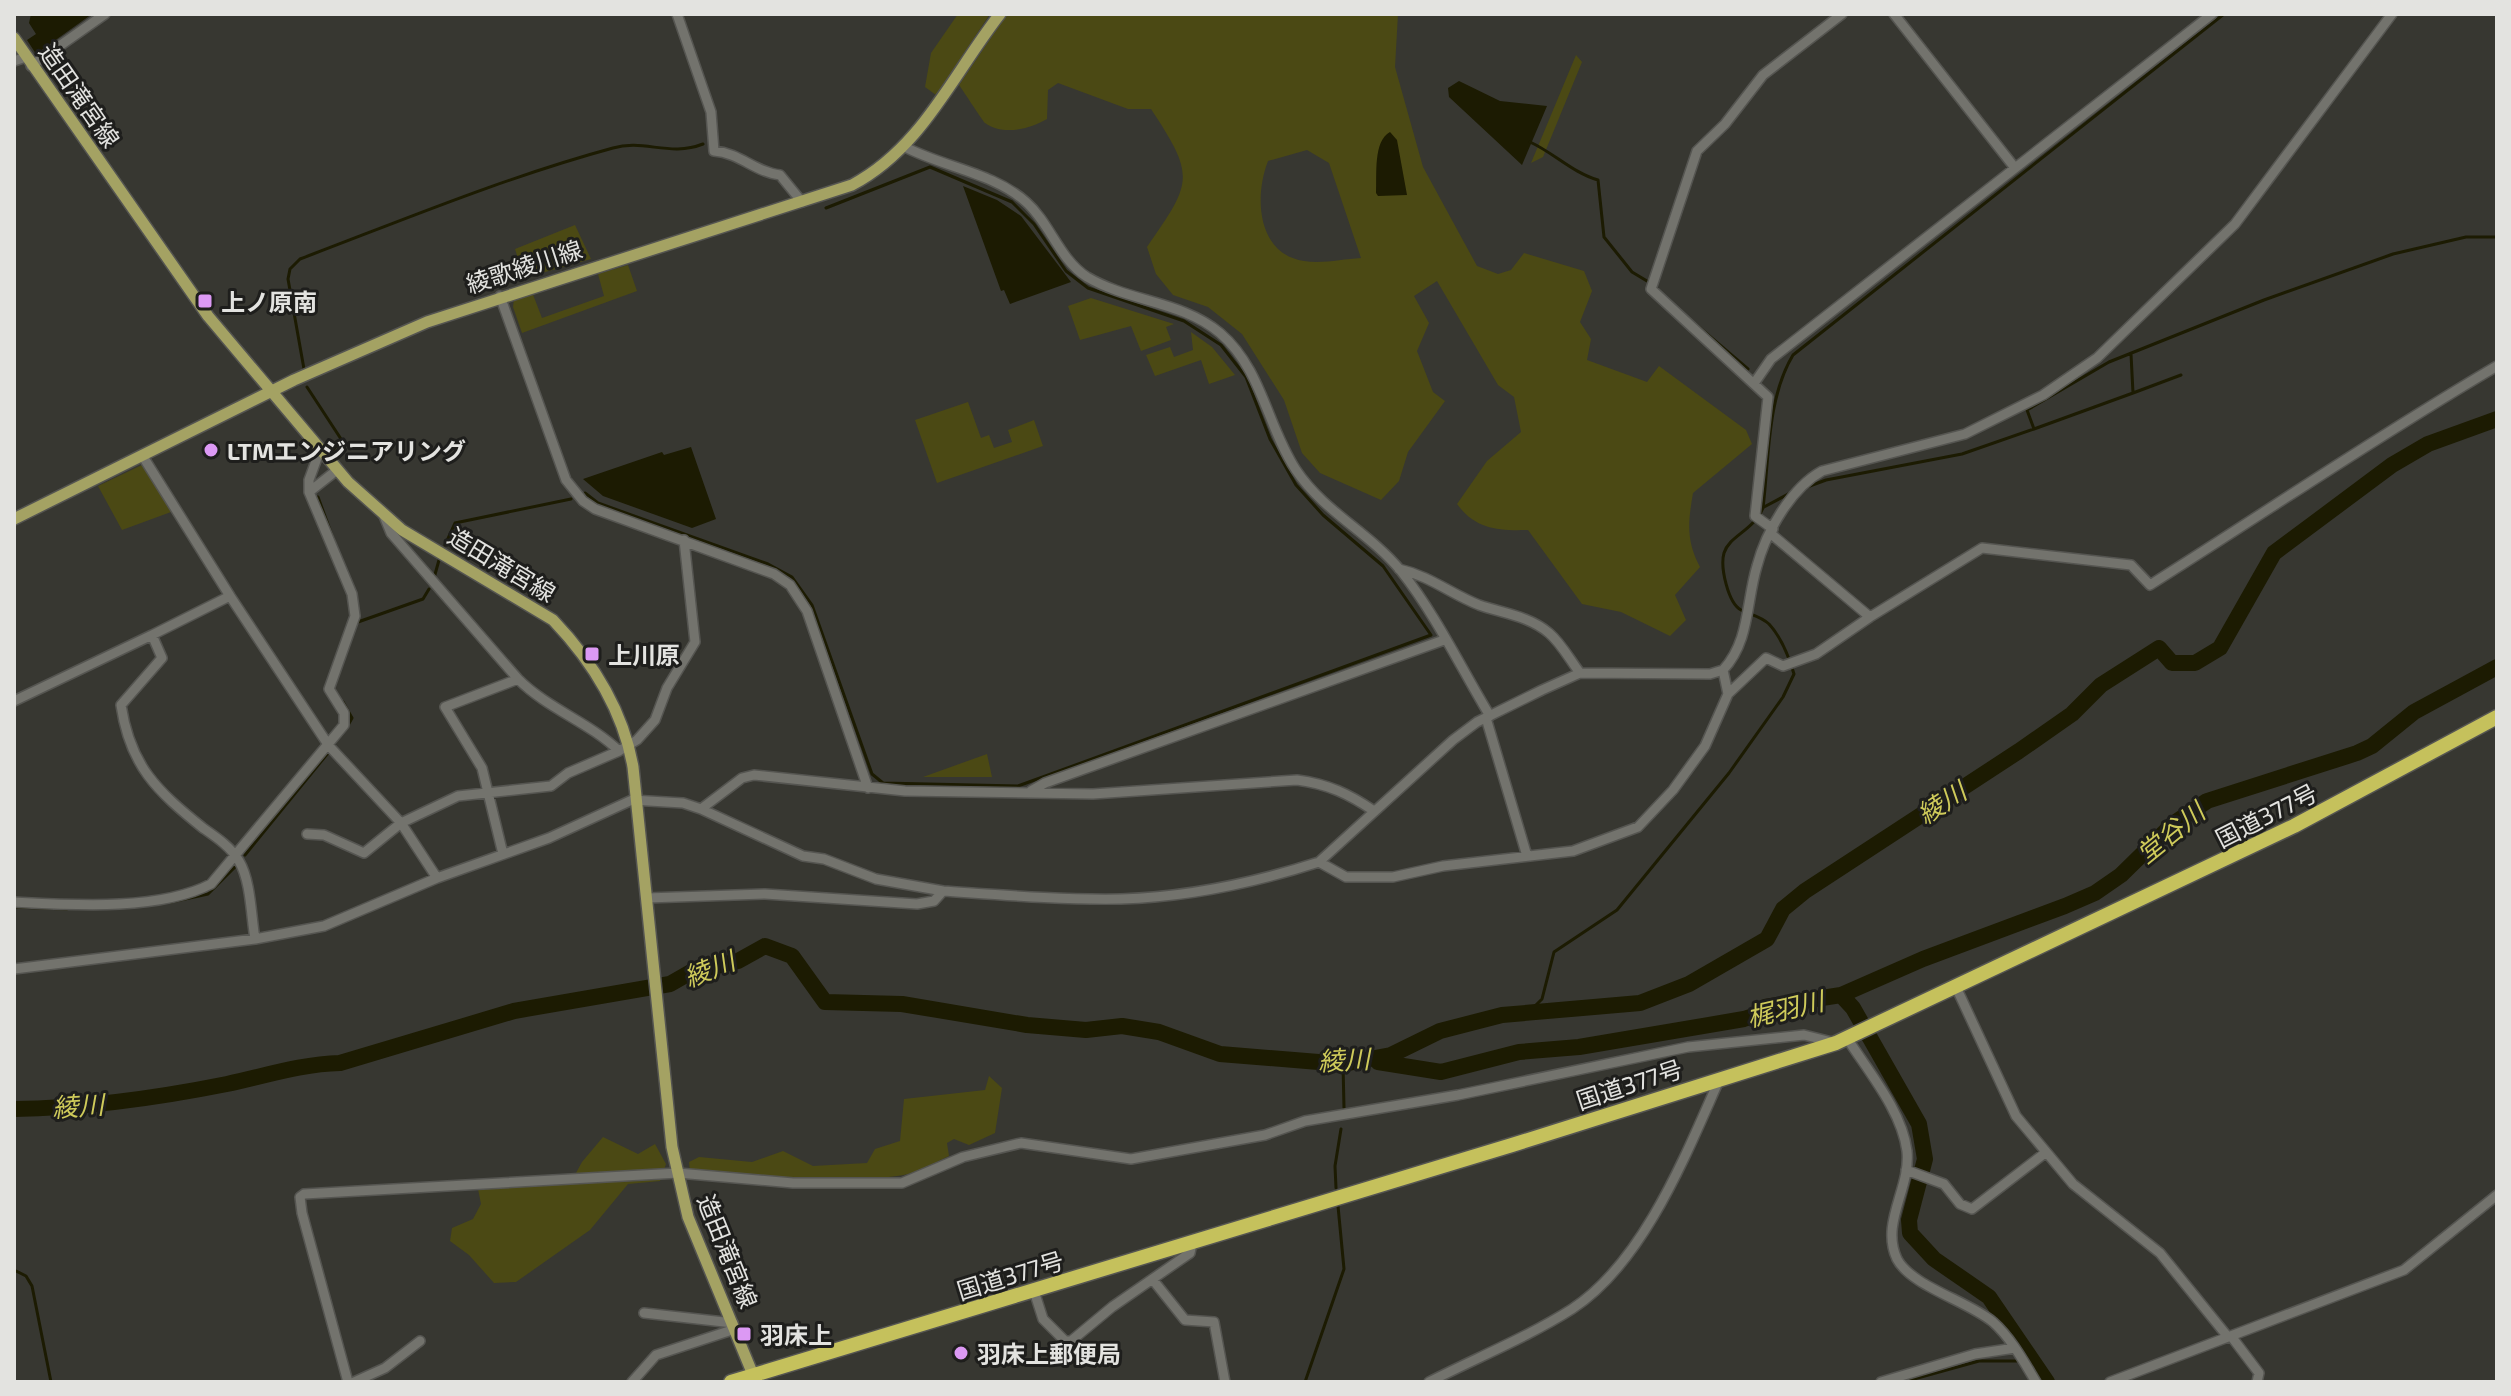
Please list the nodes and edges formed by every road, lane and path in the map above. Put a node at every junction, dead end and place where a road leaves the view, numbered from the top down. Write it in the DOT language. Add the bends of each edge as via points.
graph roads {
  1 [pos="105,14"];
  2 [pos="677,14"];
  3 [pos="1000,14"];
  4 [pos="1842,14"];
  5 [pos="1894,14"];
  6 [pos="2212,14"];
  7 [pos="2392,14"];
  8 [pos="14,38"];
  9 [pos="14,48"];
  10 [pos="24,62"];
  11 [pos="905,147"];
  12 [pos="2015,168"];
  13 [pos="802,202"];
  14 [pos="500,296"];
  15 [pos="2497,366"];
  16 [pos="1755,382"];
  17 [pos="270,393"];
  18 [pos="320,450"];
  19 [pos="142,455"];
  20 [pos="337,470"];
  21 [pos="309,492"];
  22 [pos="384,516"];
  23 [pos="14,519"];
  24 [pos="1771,531"];
  25 [pos="684,540"];
  26 [pos="1399,569"];
  27 [pos="230,596"];
  28 [pos="1870,617"];
  29 [pos="152,635"];
  30 [pos="1444,640"];
  31 [pos="1723,670"];
  32 [pos="1580,673"];
  33 [pos="518,679"];
  34 [pos="1728,694"];
  35 [pos="14,701"];
  36 [pos="1488,717"];
  37 [pos="2497,717"];
  38 [pos="329,746"];
  39 [pos="624,748"];
  40 [pos="868,788"];
  41 [pos="1030,791"];
  42 [pos="490,792"];
  43 [pos="638,800"];
  44 [pos="701,809"];
  45 [pos="1374,811"];
  46 [pos="401,823"];
  47 [pos="307,834"];
  48 [pos="503,854"];
  49 [pos="1527,856"];
  50 [pos="237,857"];
  51 [pos="1319,862"];
  52 [pos="437,878"];
  53 [pos="943,891"];
  54 [pos="647,898"];
  55 [pos="14,902"];
  56 [pos="255,939"];
  57 [pos="14,969"];
  58 [pos="1956,987"];
  59 [pos="1847,1038"];
  60 [pos="1720,1078"];
  61 [pos="2045,1153"];
  62 [pos="1909,1170"];
  63 [pos="678,1173"];
  64 [pos="2497,1195"];
  65 [pos="1192,1243"];
  66 [pos="1153,1280"];
  67 [pos="1034,1291"];
  68 [pos="644,1313"];
  69 [pos="734,1326"];
  70 [pos="2229,1337"];
  71 [pos="420,1341"];
  72 [pos="2015,1348"];
  73 [pos="1449,1371"];
  74 [pos="755,1379"];
  75 [pos="351,1382"];
  76 [pos="632,1382"];
  77 [pos="731,1382"];
  78 [pos="1225,1382"];
  79 [pos="1429,1382"];
  80 [pos="1456,1382"];
  81 [pos="1881,1382"];
  82 [pos="2036,1382"];
  83 [pos="2110,1382"];
  84 [pos="2257,1382"];
  1 -- 10 [label="street"];
  2 -- 13 [label="street" via="711,112 714,151 738,154 765,173 780,175"];
  3 -- 11 [label="main road, 綾歌綾川線"];
  4 -- 16 [label="street" via="1763,75 1725,124 1702,142 1651,289 1689,329"];
  5 -- 12 [label="street"];
  6 -- 12 [label="street"];
  7 -- 24 [label="street" via="2235,224 2097,358 2043,395 1965,434 1822,471 1801,489"];
  8 -- 10 [label="main road, 造田滝宮線"];
  9 -- 10 [label="street"];
  10 -- 17 [label="main road, 造田滝宮線" via="200,306"];
  11 -- 13 [label="main road, 綾歌綾川線" via="861,180"];
  11 -- 26 [label="street" via="1025,200 1084,275 1173,307 1220,333 1251,371 1297,471 1337,515"];
  12 -- 16 [label="street" via="1771,359"];
  13 -- 14 [label="main road, 綾歌綾川線"];
  14 -- 17 [label="main road, 綾歌綾川線" via="394,336"];
  14 -- 25 [label="street" via="574,490 595,509"];
  15 -- 28 [label="street" via="2394,426 2150,585 2131,565 1982,548"];
  16 -- 24 [label="street" via="1769,403 1759,519"];
  17 -- 18 [label="main road, 造田滝宮線"];
  17 -- 19 [label="main road, 綾歌綾川線"];
  18 -- 20 [label="main road, 造田滝宮線"];
  18 -- 21 [label="street"];
  19 -- 23 [label="main road, 綾歌綾川線"];
  19 -- 27 [label="street"];
  20 -- 21 [label="street"];
  20 -- 22 [label="main road, 造田滝宮線"];
  21 -- 38 [label="street" via="352,594 355,616 329,689 347,719"];
  22 -- 33 [label="street" via="391,533"];
  22 -- 39 [label="main road, 造田滝宮線" via="553,620 606,689"];
  24 -- 28 [label="street"];
  24 -- 31 [label="street" via="1757,565 1739,649"];
  25 -- 39 [label="street" via="695,642 655,720"];
  25 -- 40 [label="street" via="774,574 798,596"];
  26 -- 30 [label="street"];
  26 -- 32 [label="street" via="1540,627"];
  27 -- 29 [label="street"];
  27 -- 38 [label="street"];
  28 -- 34 [label="street" via="1797,664 1783,666 1766,658"];
  29 -- 35 [label="street"];
  29 -- 50 [label="street" via="162,658 121,705 136,757 163,796"];
  30 -- 36 [label="street"];
  30 -- 41 [label="street"];
  31 -- 32 [label="street"];
  31 -- 34 [label="street"];
  32 -- 36 [label="street"];
  33 -- 39 [label="street" via="532,693"];
  33 -- 42 [label="street" via="445,707 471,745"];
  34 -- 49 [label="street" via="1705,746 1649,820 1593,846"];
  36 -- 45 [label="street" via="1453,740"];
  36 -- 49 [label="street"];
  37 -- 58 [label="highway, 国道377号" via="2294,826"];
  38 -- 46 [label="street"];
  38 -- 50 [label="street"];
  39 -- 42 [label="street" via="551,786"];
  39 -- 43 [label="main road, 造田滝宮線"];
  40 -- 41 [label="street"];
  40 -- 44 [label="street" via="754,775"];
  41 -- 45 [label="street" via="1093,794 1297,780 1343,791"];
  42 -- 46 [label="street" via="458,796"];
  42 -- 48 [label="street"];
  43 -- 44 [label="street"];
  43 -- 48 [label="street"];
  43 -- 54 [label="main road, 造田滝宮線"];
  44 -- 53 [label="street" via="803,856 876,879"];
  45 -- 51 [label="street"];
  46 -- 47 [label="street" via="364,853 324,835"];
  46 -- 52 [label="street"];
  48 -- 52 [label="street"];
  49 -- 51 [label="street" via="1369,879 1333,873"];
  50 -- 55 [label="street" via="211,884 168,899"];
  50 -- 56 [label="street"];
  51 -- 53 [label="street" via="1172,895 1122,899"];
  52 -- 56 [label="street" via="324,926"];
  53 -- 54 [label="street" via="934,901 917,904 765,894"];
  54 -- 63 [label="main road, 造田滝宮線"];
  56 -- 57 [label="street"];
  58 -- 59 [label="highway, 国道377号"];
  58 -- 61 [label="street" via="2016,1116"];
  59 -- 60 [label="highway, 国道377号"];
  59 -- 62 [label="street" via="1900,1125"];
  59 -- 63 [label="street" via="1804,1035 1688,1047 1131,1159 1021,1143 963,1157 902,1183 793,1183"];
  60 -- 65 [label="highway, 国道377号"];
  60 -- 73 [label="street" via="1659,1204 1603,1281 1574,1308"];
  61 -- 62 [label="street" via="1972,1209 1960,1204 1944,1184"];
  61 -- 70 [label="street" via="2073,1184 2160,1253"];
  62 -- 72 [label="street" via="1891,1233 1896,1257 1906,1272 1994,1323"];
  63 -- 69 [label="main road, 造田滝宮線" via="688,1217"];
  63 -- 75 [label="street" via="304,1194 302,1213"];
  64 -- 70 [label="street" via="2404,1270"];
  65 -- 66 [label="street" via="1190,1253"];
  65 -- 67 [label="highway, 国道377号"];
  66 -- 67 [label="street" via="1071,1341 1043,1319"];
  66 -- 78 [label="street" via="1185,1320 1214,1322"];
  67 -- 74 [label="highway, 国道377号"];
  68 -- 69 [label="street"];
  69 -- 74 [label="main road, 造田滝宮線"];
  69 -- 76 [label="street" via="656,1355"];
  70 -- 83 [label="street"];
  70 -- 84 [label="street" via="2259,1373"];
  71 -- 75 [label="street" via="385,1368"];
  72 -- 81 [label="street" via="1975,1354"];
  72 -- 82 [label="street"];
  73 -- 79 [label="street"];
  73 -- 80 [label="street"];
  74 -- 77 [label="highway, 国道377号"];
}
